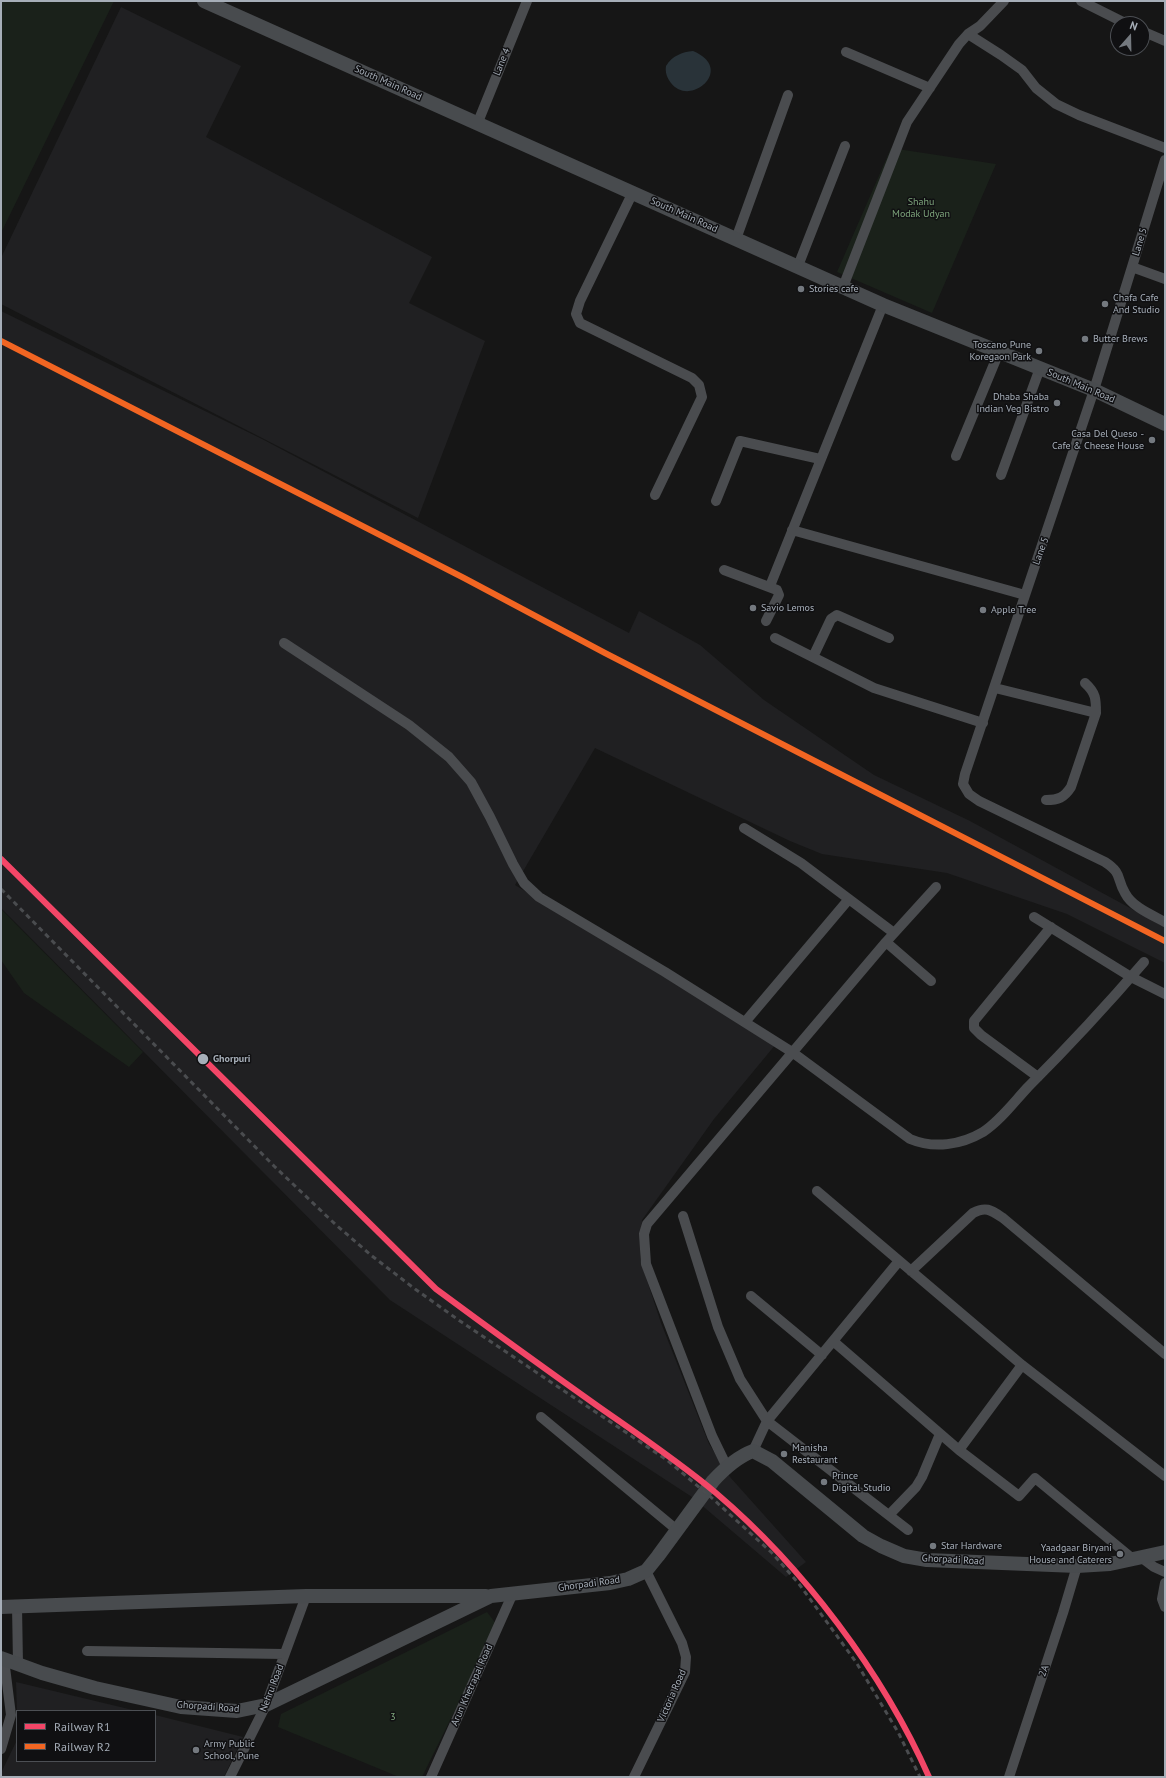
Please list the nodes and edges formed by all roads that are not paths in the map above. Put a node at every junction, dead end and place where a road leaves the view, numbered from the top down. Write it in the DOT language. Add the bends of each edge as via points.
graph roads {
  1 [pos="204,1"];
  2 [pos="527,1"];
  3 [pos="1004,1"];
  4 [pos="1081,1"];
  5 [pos="1111,16"];
  6 [pos="968,34"];
  7 [pos="1150,34"];
  8 [pos="1165,41"];
  9 [pos="846,52"];
  10 [pos="930,88"];
  11 [pos="788,95"];
  12 [pos="478,122"];
  13 [pos="845,146"];
  14 [pos="1165,148"];
  15 [pos="1165,160"];
  16 [pos="633,192"];
  17 [pos="736,239"];
  18 [pos="798,266"];
  19 [pos="1132,267"];
  20 [pos="1165,279"];
  21 [pos="843,287"];
  22 [pos="883,305"];
  23 [pos="1000,352"];
  24 [pos="1040,368"];
  25 [pos="1094,390"];
  26 [pos="1165,424"];
  27 [pos="956,456"];
  28 [pos="820,460"];
  29 [pos="1000,476"];
  30 [pos="654,495"];
  31 [pos="716,501"];
  32 [pos="792,530"];
  33 [pos="724,570"];
  34 [pos="770,586"];
  35 [pos="1025,595"];
  36 [pos="766,621"];
  37 [pos="775,638"];
  38 [pos="889,638"];
  39 [pos="284,642"];
  40 [pos="813,657"];
  41 [pos="1085,683"];
  42 [pos="995,688"];
  43 [pos="1096,714"];
  44 [pos="983,723"];
  45 [pos="1046,800"];
  46 [pos="744,828"];
  47 [pos="936,887"];
  48 [pos="849,899"];
  49 [pos="1034,917"];
  50 [pos="1165,922"];
  51 [pos="1051,927"];
  52 [pos="894,933"];
  53 [pos="886,942"];
  54 [pos="1144,962"];
  55 [pos="1131,977"];
  56 [pos="931,981"];
  57 [pos="1165,994"];
  58 [pos="745,1022"];
  59 [pos="792,1052"];
  60 [pos="1038,1078"];
  61 [pos="818,1191"];
  62 [pos="684,1216"];
  63 [pos="899,1261"];
  64 [pos="911,1270"];
  65 [pos="751,1296"];
  66 [pos="833,1341"];
  67 [pos="1165,1354"];
  68 [pos="822,1355"];
  69 [pos="1022,1365"];
  70 [pos="541,1418"];
  71 [pos="768,1420"];
  72 [pos="940,1434"];
  73 [pos="959,1450"];
  74 [pos="753,1452"];
  75 [pos="728,1467"];
  76 [pos="1165,1476"];
  77 [pos="889,1515"];
  78 [pos="677,1530"];
  79 [pos="908,1530"];
  80 [pos="1165,1552"];
  81 [pos="1137,1558"];
  82 [pos="1077,1566"];
  83 [pos="646,1571"];
  84 [pos="1165,1572"];
  85 [pos="1165,1583"];
  86 [pos="513,1593"];
  87 [pos="306,1596"];
  88 [pos="491,1596"];
  89 [pos="17,1606"];
  90 [pos="1,1607"];
  91 [pos="1165,1607"];
  92 [pos="87,1652"];
  93 [pos="284,1654"];
  94 [pos="3,1658"];
  95 [pos="18,1664"];
  96 [pos="266,1706"];
  97 [pos="1,1749"];
  98 [pos="230,1777"];
  99 [pos="431,1777"];
  100 [pos="634,1777"];
  101 [pos="1009,1777"];
  1 -- 12 [label="main road, South Main Road"];
  2 -- 12 [label="street, Lane 4"];
  3 -- 6 [label="street" via="980,26"];
  4 -- 5 [label="street"];
  6 -- 10 [label="street"];
  6 -- 14 [label="street" via="1022,70 1036,88 1056,104"];
  7 -- 8 [label="street"];
  9 -- 10 [label="street"];
  10 -- 21 [label="street" via="907,122"];
  11 -- 17 [label="street"];
  12 -- 16 [label="main road, South Main Road"];
  13 -- 18 [label="street"];
  15 -- 19 [label="street, Lane 5"];
  16 -- 17 [label="main road, South Main Road"];
  16 -- 30 [label="street" via="576,314 580,323 692,378 699,385 702,397"];
  17 -- 18 [label="main road, South Main Road"];
  18 -- 21 [label="main road, South Main Road"];
  19 -- 20 [label="street"];
  19 -- 25 [label="street, Lane 5"];
  21 -- 22 [label="main road, South Main Road"];
  22 -- 23 [label="main road, South Main Road"];
  22 -- 28 [label="street"];
  23 -- 24 [label="main road, South Main Road"];
  23 -- 27 [label="street"];
  24 -- 25 [label="main road, South Main Road"];
  24 -- 29 [label="street"];
  25 -- 26 [label="main road, South Main Road"];
  25 -- 35 [label="street, Lane 5"];
  28 -- 31 [label="street" via="740,441"];
  28 -- 32 [label="street"];
  32 -- 34 [label="street"];
  32 -- 35 [label="street"];
  33 -- 34 [label="street"];
  34 -- 36 [label="street" via="777,590 779,595"];
  35 -- 42 [label="street, Lane 5"];
  37 -- 40 [label="street"];
  38 -- 40 [label="street" via="837,615 831,619"];
  39 -- 58 [label="street" via="409,725 449,757 471,782 524,883 539,897"];
  40 -- 44 [label="street" via="874,688"];
  41 -- 43 [label="street" via="1092,690 1096,700"];
  42 -- 43 [label="street"];
  42 -- 44 [label="street, Lane 5"];
  43 -- 45 [label="street" via="1071,787 1058,800"];
  44 -- 50 [label="street, Lane 5" via="963,784 969,794 1105,862 1119,875 1125,894 1138,907"];
  46 -- 48 [label="street" via="801,863"];
  47 -- 52 [label="street"];
  48 -- 52 [label="street"];
  48 -- 58 [label="street"];
  49 -- 51 [label="street"];
  51 -- 55 [label="street"];
  51 -- 60 [label="street" via="974,1021 974,1028"];
  52 -- 53 [label="street"];
  53 -- 56 [label="street"];
  53 -- 59 [label="street"];
  54 -- 55 [label="street"];
  55 -- 57 [label="street"];
  55 -- 60 [label="street"];
  58 -- 59 [label="street"];
  59 -- 60 [label="street" via="910,1139 921,1144 937,1146 957,1143 983,1132"];
  59 -- 75 [label="street" via="652,1217 644,1234 646,1264 712,1436"];
  61 -- 63 [label="street"];
  62 -- 71 [label="street" via="718,1327 740,1379"];
  63 -- 64 [label="street"];
  63 -- 66 [label="street"];
  64 -- 67 [label="street" via="973,1213 981,1209 992,1210"];
  64 -- 69 [label="street"];
  65 -- 68 [label="street"];
  66 -- 68 [label="street"];
  66 -- 72 [label="street"];
  68 -- 71 [label="street"];
  69 -- 73 [label="street"];
  69 -- 76 [label="street"];
  70 -- 78 [label="street"];
  71 -- 74 [label="street"];
  71 -- 77 [label="street"];
  72 -- 73 [label="street"];
  72 -- 77 [label="street" via="916,1487"];
  73 -- 81 [label="street" via="1019,1496 1035,1478"];
  74 -- 75 [label="main road, Ghorpadi Road" via="744,1454"];
  74 -- 82 [label="main road, Ghorpadi Road" via="772,1461 863,1536 904,1556 927,1560"];
  75 -- 78 [label="main road, Ghorpadi Road" via="713,1481"];
  77 -- 79 [label="street"];
  78 -- 83 [label="main road, Ghorpadi Road"];
  80 -- 81 [label="main road, Ghorpadi Road"];
  81 -- 82 [label="main road, Ghorpadi Road" via="1110,1564"];
  81 -- 84 [label="street"];
  82 -- 101 [label="street, 2A"];
  83 -- 86 [label="main road, Ghorpadi Road" via="610,1583"];
  83 -- 100 [label="street, Victoria Road" via="682,1643 686,1657 685,1672"];
  85 -- 91 [label="street" via="1162,1599"];
  86 -- 88 [label="main road, Ghorpadi Road"];
  86 -- 99 [label="street, Arun Khetrapal Road"];
  87 -- 88 [label="main road"];
  87 -- 89 [label="main road"];
  87 -- 93 [label="street, Nehru Road"];
  88 -- 96 [label="main road, Ghorpadi Road"];
  89 -- 90 [label="main road"];
  89 -- 95 [label="street"];
  92 -- 93 [label="street"];
  93 -- 96 [label="street, Nehru Road"];
  94 -- 95 [label="main road, Ghorpadi Road"];
  94 -- 97 [label="street" via="11,1715"];
  95 -- 96 [label="main road, Ghorpadi Road" via="95,1688 181,1707 238,1711"];
  96 -- 98 [label="street, Nehru Road"];
}
